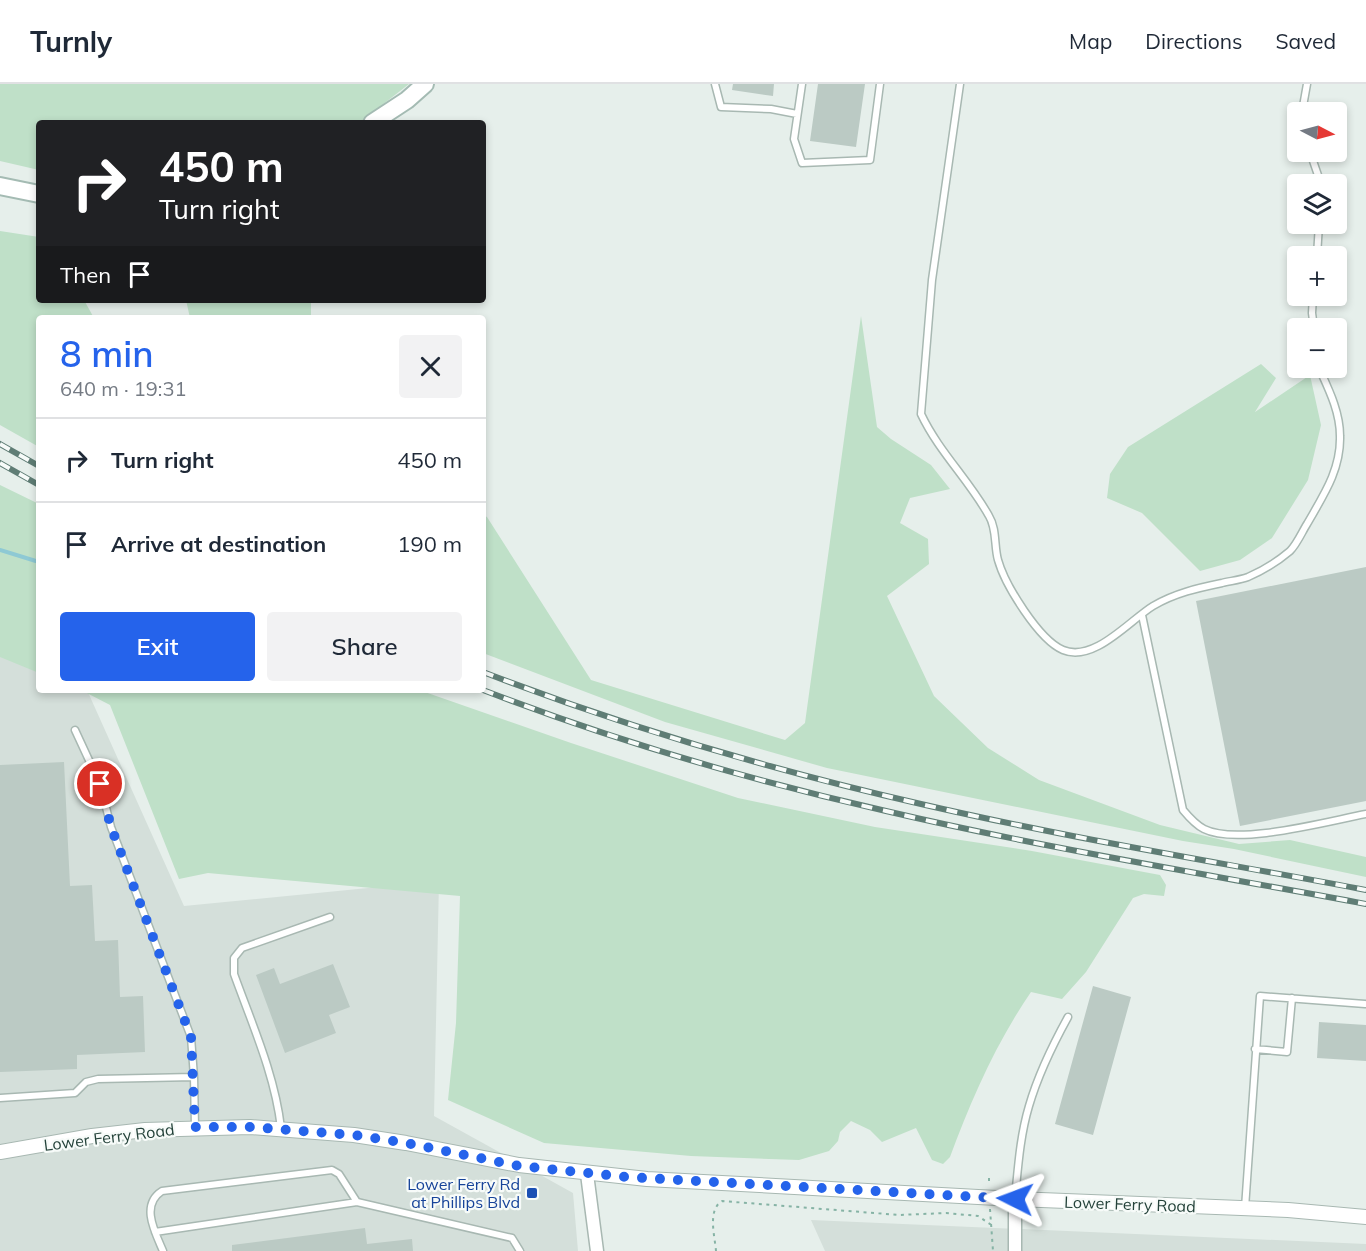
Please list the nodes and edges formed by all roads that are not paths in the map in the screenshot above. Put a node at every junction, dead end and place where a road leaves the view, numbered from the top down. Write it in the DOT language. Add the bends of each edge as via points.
graph roads {
  1 [pos="425,84"];
  2 [pos="715,84"];
  3 [pos="802,84"];
  4 [pos="880,84"];
  5 [pos="960,84"];
  6 [pos="1307,84"];
  7 [pos="1304,102"];
  8 [pos="797,114"];
  9 [pos="377,120"];
  10 [pos="0,186"];
  11 [pos="36,193"];
  12 [pos="1323,378"];
  13 [pos="1142,615"];
  14 [pos="75,730"];
  15 [pos="1366,813"];
  16 [pos="330,917"];
  17 [pos="1292,998"];
  18 [pos="1365,1004"];
  19 [pos="1068,1017"];
  20 [pos="1255,1049"];
  21 [pos="194,1077"];
  22 [pos="0,1098"];
  23 [pos="195,1127"];
  24 [pos="281,1128"];
  25 [pos="0,1152"];
  26 [pos="587,1174"];
  27 [pos="1015,1199"];
  28 [pos="357,1202"];
  29 [pos="1245,1209"];
  30 [pos="1366,1217"];
  31 [pos="155,1232"];
  32 [pos="164,1251"];
  33 [pos="519,1251"];
  34 [pos="597,1251"];
  35 [pos="1015,1251"];
  1 -- 9 [label="main road"];
  2 -- 8 [label="lane" via="721,107"];
  3 -- 8 [label="lane"];
  4 -- 8 [label="lane" via="870,160 802,163 794,139"];
  5 -- 13 [label="lane" via="932,280 921,414 991,519 1006,582 1056,646 1065,651 1081,651 1103,644"];
  6 -- 7 [label="lane"];
  10 -- 11 [label="main road"];
  12 -- 13 [label="lane" via="1335,405 1341,436 1338,462 1329,486 1292,549 1274,565 1245,578 1184,591"];
  13 -- 15 [label="lane" via="1183,810 1188,816 1204,829 1236,836"];
  14 -- 21 [label="lane" via="100,784 111,827 191,1037"];
  16 -- 24 [label="lane" via="243,948 234,957 234,974 272,1084"];
  17 -- 18 [label="lane"];
  17 -- 20 [label="lane" via="1260,996"];
  17 -- 20 [label="lane" via="1287,1052"];
  19 -- 27 [label="lane" via="1046,1058 1028,1108"];
  20 -- 29 [label="lane"];
  21 -- 22 [label="lane" via="98,1079 75,1093"];
  21 -- 23 [label="lane"];
  23 -- 24 [label="street, Lower Ferry Road"];
  23 -- 25 [label="street, Lower Ferry Road" via="92,1136"];
  24 -- 26 [label="street, Lower Ferry Road" via="354,1135 519,1166"];
  26 -- 27 [label="street, Lower Ferry Road"];
  26 -- 34 [label="street"];
  27 -- 29 [label="street, Lower Ferry Road"];
  27 -- 35 [label="street"];
  28 -- 31 [label="lane"];
  28 -- 31 [label="lane" via="339,1174 332,1170 162,1191 152,1200 150,1209"];
  28 -- 33 [label="lane" via="512,1238"];
  29 -- 30 [label="street, Lower Ferry Road"];
  31 -- 32 [label="lane"];
}
